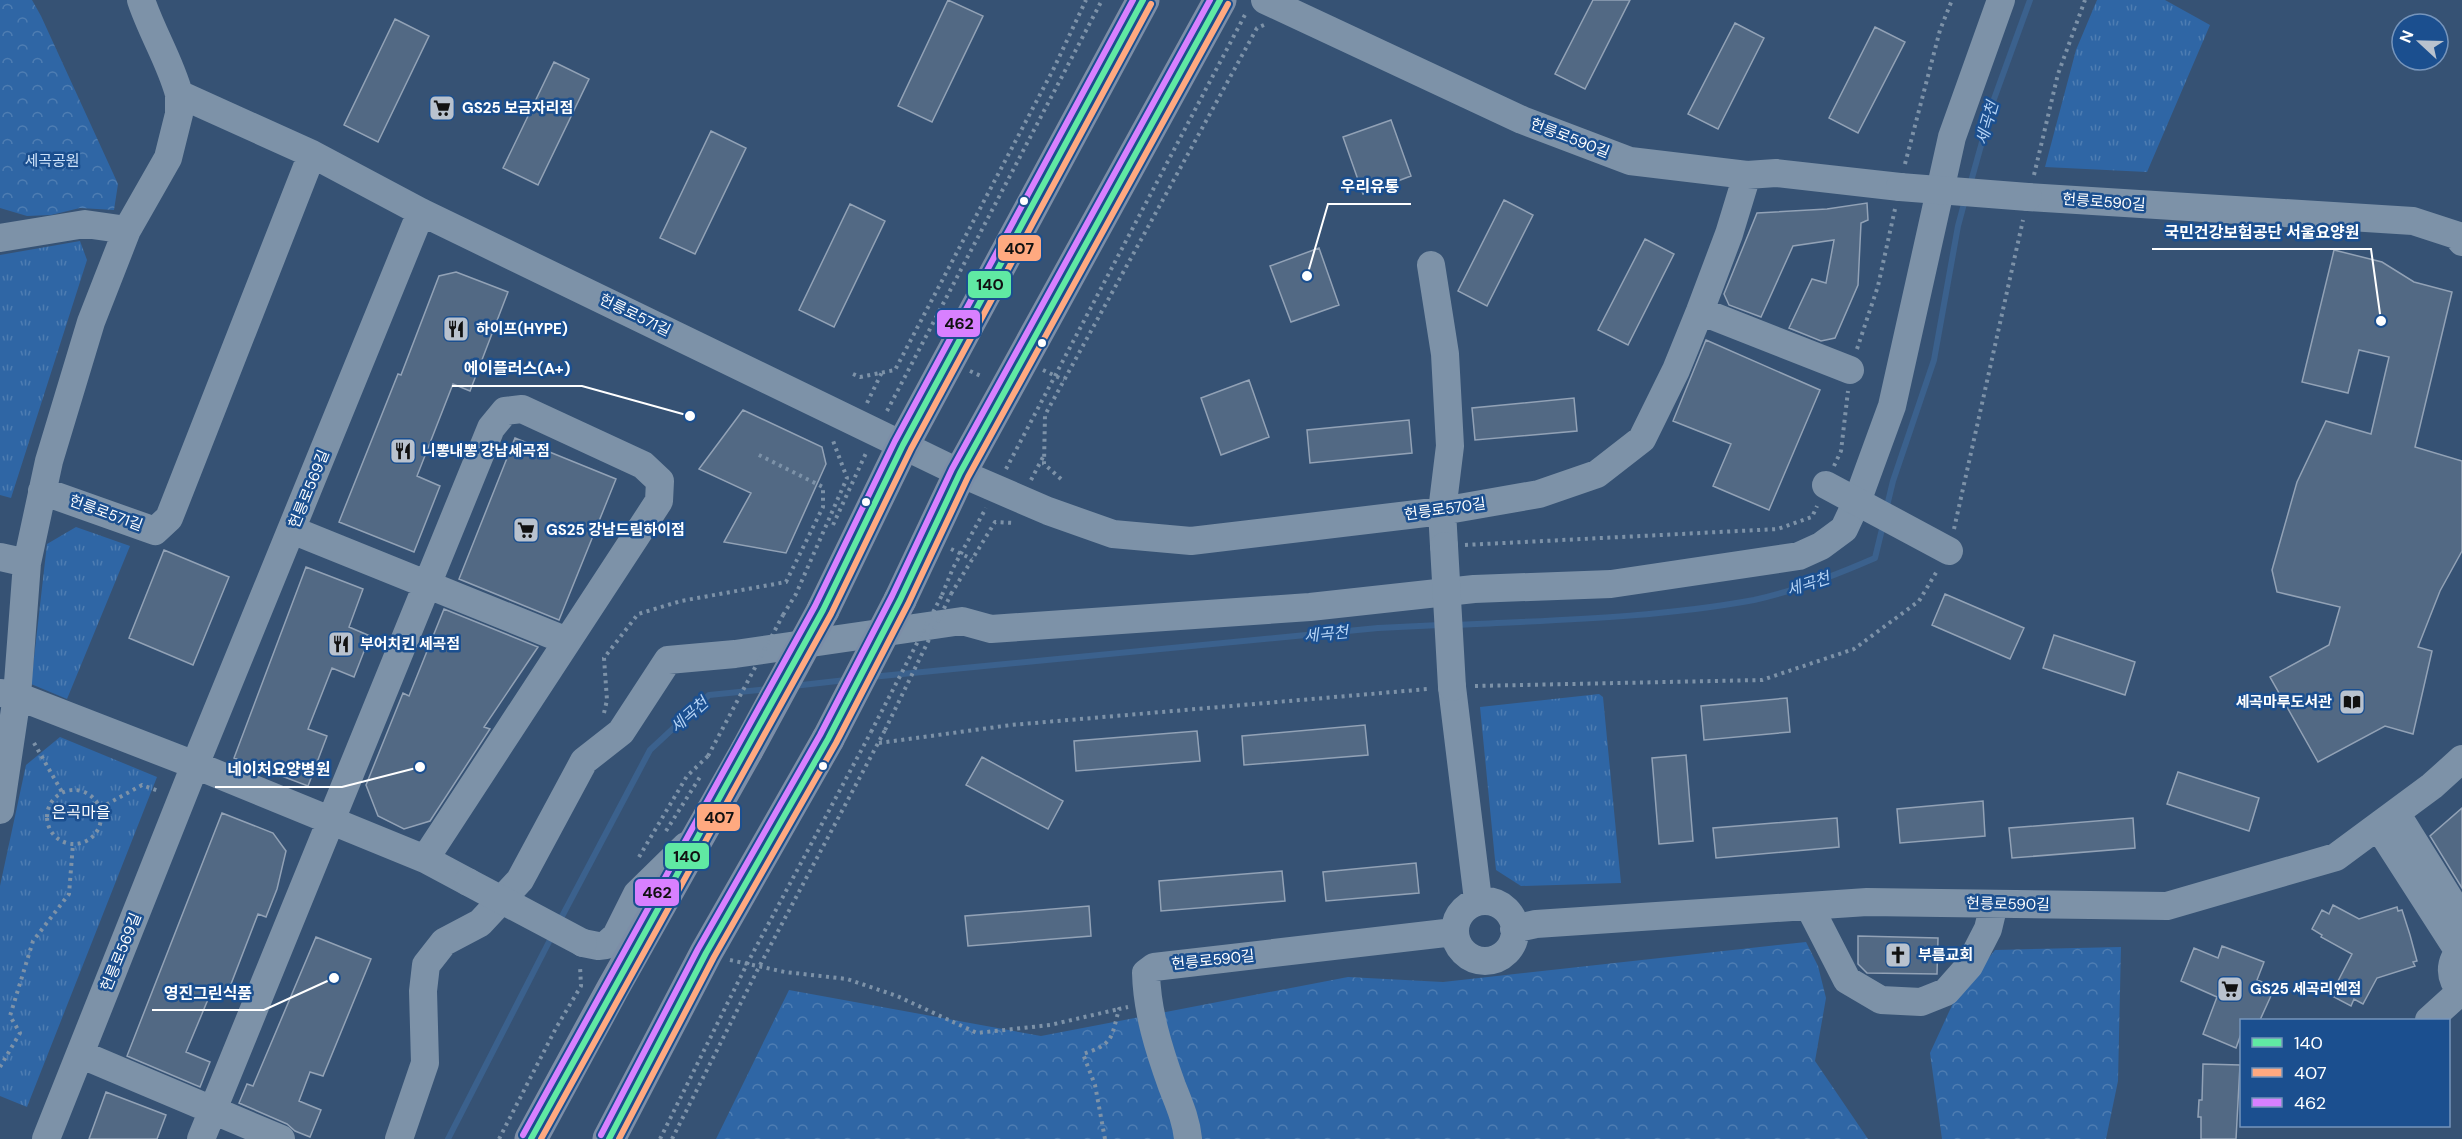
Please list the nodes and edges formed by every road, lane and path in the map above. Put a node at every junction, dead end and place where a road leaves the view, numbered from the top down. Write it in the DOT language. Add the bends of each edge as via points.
graph roads {
  1 [pos="141,0"];
  2 [pos="1086,0"];
  3 [pos="1102,0"];
  4 [pos="1143,0"];
  5 [pos="1952,0"];
  6 [pos="2001,0"];
  7 [pos="2085,0"];
  8 [pos="1252,8"];
  9 [pos="179,94"];
  10 [pos="312,154"];
  11 [pos="1747,175"];
  12 [pos="1900,187"];
  13 [pos="2028,197"];
  14 [pos="422,212"];
  15 [pos="127,230"];
  16 [pos="0,237"];
  17 [pos="2462,242"];
  18 [pos="1431,265"];
  19 [pos="1700,311"];
  20 [pos="1850,370"];
  21 [pos="853,374"];
  22 [pos="826,434"];
  23 [pos="889,439"];
  24 [pos="757,454"];
  25 [pos="960,474"];
  26 [pos="1061,479"];
  27 [pos="1826,485"];
  28 [pos="996,489"];
  29 [pos="42,491"];
  30 [pos="1442,511"];
  31 [pos="1017,524"];
  32 [pos="292,530"];
  33 [pos="1444,546"];
  34 [pos="1949,551"];
  35 [pos="14,560"];
  36 [pos="786,582"];
  37 [pos="427,585"];
  38 [pos="790,614"];
  39 [pos="567,641"];
  40 [pos="1452,687"];
  41 [pos="9,694"];
  42 [pos="11,737"];
  43 [pos="879,743"];
  44 [pos="2462,759"];
  45 [pos="195,765"];
  46 [pos="62,792"];
  47 [pos="182,799"];
  48 [pos="100,807"];
  49 [pos="0,810"];
  50 [pos="2387,820"];
  51 [pos="332,821"];
  52 [pos="697,837"];
  53 [pos="73,844"];
  54 [pos="425,859"];
  55 [pos="636,862"];
  56 [pos="1478,900"];
  57 [pos="1994,904"];
  58 [pos="1809,906"];
  59 [pos="2462,919"];
  60 [pos="1514,928"];
  61 [pos="1454,932"];
  62 [pos="579,951"];
  63 [pos="2460,951"];
  64 [pos="706,953"];
  65 [pos="747,964"];
  66 [pos="759,967"];
  67 [pos="2462,991"];
  68 [pos="1147,1002"];
  69 [pos="1119,1009"];
  70 [pos="2429,1019"];
  71 [pos="81,1054"];
  72 [pos="0,1067"];
  73 [pos="213,1111"];
  74 [pos="46,1139"];
  75 [pos="201,1139"];
  76 [pos="281,1139"];
  77 [pos="399,1139"];
  78 [pos="499,1139"];
  79 [pos="531,1139"];
  80 [pos="609,1139"];
  81 [pos="660,1139"];
  82 [pos="672,1139"];
  83 [pos="1105,1139"];
  84 [pos="1188,1139"];
  1 -- 9 [label="street"];
  2 -- 21 [label="path" via="895,370 860,377"];
  3 -- 23 [label="path"];
  4 -- 23 [label="main road"];
  5 -- 12 [label="path" via="1940,30"];
  6 -- 77 [label="street" via="1952,137 1892,406 1844,529 1821,546 1799,556 1611,584 1474,589 1310,607 991,629 962,621 668,660 621,732 584,761 520,880 480,923 444,942 426,965 425,1063"];
  7 -- 13 [label="path" via="2058,75"];
  8 -- 11 [label="street, 헌릉로590길" via="1522,120 1630,160"];
  8 -- 25 [label="main road"];
  8 -- 26 [label="path" via="1257,27 1045,416 1044,464"];
  8 -- 28 [label="path"];
  9 -- 10 [label="street, 헌릉로571길"];
  9 -- 15 [label="street" via="168,158"];
  10 -- 14 [label="street, 헌릉로571길"];
  10 -- 29 [label="street, 헌릉로571길" via="169,518 155,531"];
  11 -- 12 [label="street, 헌릉로590길" via="1776,173"];
  11 -- 19 [label="street, 헌릉로570길"];
  12 -- 13 [label="street, 헌릉로590길, bridge"];
  12 -- 20 [label="path" via="1878,286"];
  13 -- 17 [label="street, 헌릉로590길" via="2413,221 2457,235"];
  14 -- 23 [label="street, 헌릉로571길"];
  14 -- 32 [label="street, 헌릉로569길"];
  15 -- 16 [label="street" via="85,224"];
  15 -- 29 [label="street" via="91,322"];
  18 -- 30 [label="street" via="1445,354 1450,446"];
  19 -- 20 [label="street"];
  19 -- 30 [label="street, 헌릉로570길" via="1642,439 1597,474 1539,494"];
  20 -- 27 [label="path" via="1841,452"];
  22 -- 55 [label="path, bridge" via="832,437 847,478 796,594 708,756 687,776"];
  23 -- 25 [label="street, 헌릉로571길"];
  23 -- 38 [label="path"];
  23 -- 52 [label="main road, bridge" via="823,610"];
  24 -- 36 [label="path" via="823,487 823,507"];
  25 -- 28 [label="street, 헌릉로570길"];
  25 -- 64 [label="main road, bridge" via="828,739"];
  27 -- 33 [label="path" via="1812,517 1778,529"];
  27 -- 34 [label="street, bridge"];
  28 -- 30 [label="street, 헌릉로570길" via="1113,534 1191,541"];
  28 -- 65 [label="path, bridge"];
  29 -- 35 [label="street"];
  30 -- 33 [label="street"];
  31 -- 43 [label="path, bridge" via="995,522 951,594"];
  32 -- 37 [label="street"];
  32 -- 45 [label="street, 헌릉로569길"];
  33 -- 40 [label="street, bridge"];
  35 -- 41 [label="street"];
  37 -- 39 [label="street"];
  37 -- 39 [label="street" via="491,428 505,411 522,409 643,465 660,481 659,501"];
  37 -- 51 [label="street"];
  39 -- 54 [label="street"];
  40 -- 43 [label="path" via="1011,725"];
  40 -- 56 [label="street"];
  41 -- 42 [label="street"];
  41 -- 45 [label="street"];
  42 -- 46 [label="path" via="34,743"];
  42 -- 49 [label="street"];
  43 -- 66 [label="path"];
  44 -- 50 [label="street, 헌릉로590길"];
  45 -- 47 [label="street, 헌릉로569길"];
  45 -- 51 [label="street"];
  46 -- 48 [label="path" via="89,793"];
  46 -- 53 [label="path" via="49,806 48,823 57,838"];
  47 -- 48 [label="path" via="142,785"];
  47 -- 71 [label="street, 헌릉로569길"];
  48 -- 53 [label="path" via="96,834"];
  50 -- 57 [label="street, 헌릉로590길" via="2336,856 2167,906"];
  50 -- 59 [label="street"];
  50 -- 63 [label="street"];
  51 -- 54 [label="street"];
  51 -- 73 [label="street"];
  52 -- 62 [label="street" via="637,894 616,936 606,945"];
  52 -- 79 [label="main road"];
  53 -- 72 [label="path" via="69,894 33,941 10,1016 20,1033"];
  54 -- 62 [label="street, bridge"];
  56 -- 60 [label="street" via="1500,903 1513,919"];
  56 -- 61 [label="street" via="1460,913"];
  57 -- 58 [label="street, 헌릉로590길" via="1867,902"];
  57 -- 58 [label="street" via="1988,929 1969,966 1946,992 1921,1002 1881,1000 1847,980"];
  58 -- 60 [label="street, 헌릉로590길"];
  60 -- 61 [label="street" via="1513,939 1504,954 1485,961 1470,958 1462,951"];
  61 -- 68 [label="street, 헌릉로590길" via="1154,966 1146,973"];
  62 -- 78 [label="path" via="581,986"];
  63 -- 67 [label="street" via="2451,970 2452,979"];
  64 -- 65 [label="path"];
  64 -- 80 [label="main road"];
  65 -- 66 [label="path"];
  65 -- 81 [label="path"];
  66 -- 69 [label="path" via="847,979 897,996 977,1033 1050,1025"];
  66 -- 82 [label="path"];
  67 -- 70 [label="street"];
  68 -- 69 [label="path"];
  68 -- 84 [label="street, 헌릉로590길" via="1186,1120"];
  69 -- 83 [label="path" via="1111,1040 1102,1048 1083,1054 1095,1085"];
  71 -- 73 [label="street"];
  71 -- 74 [label="street, 헌릉로569길"];
  73 -- 75 [label="street"];
  73 -- 76 [label="street"];
}
